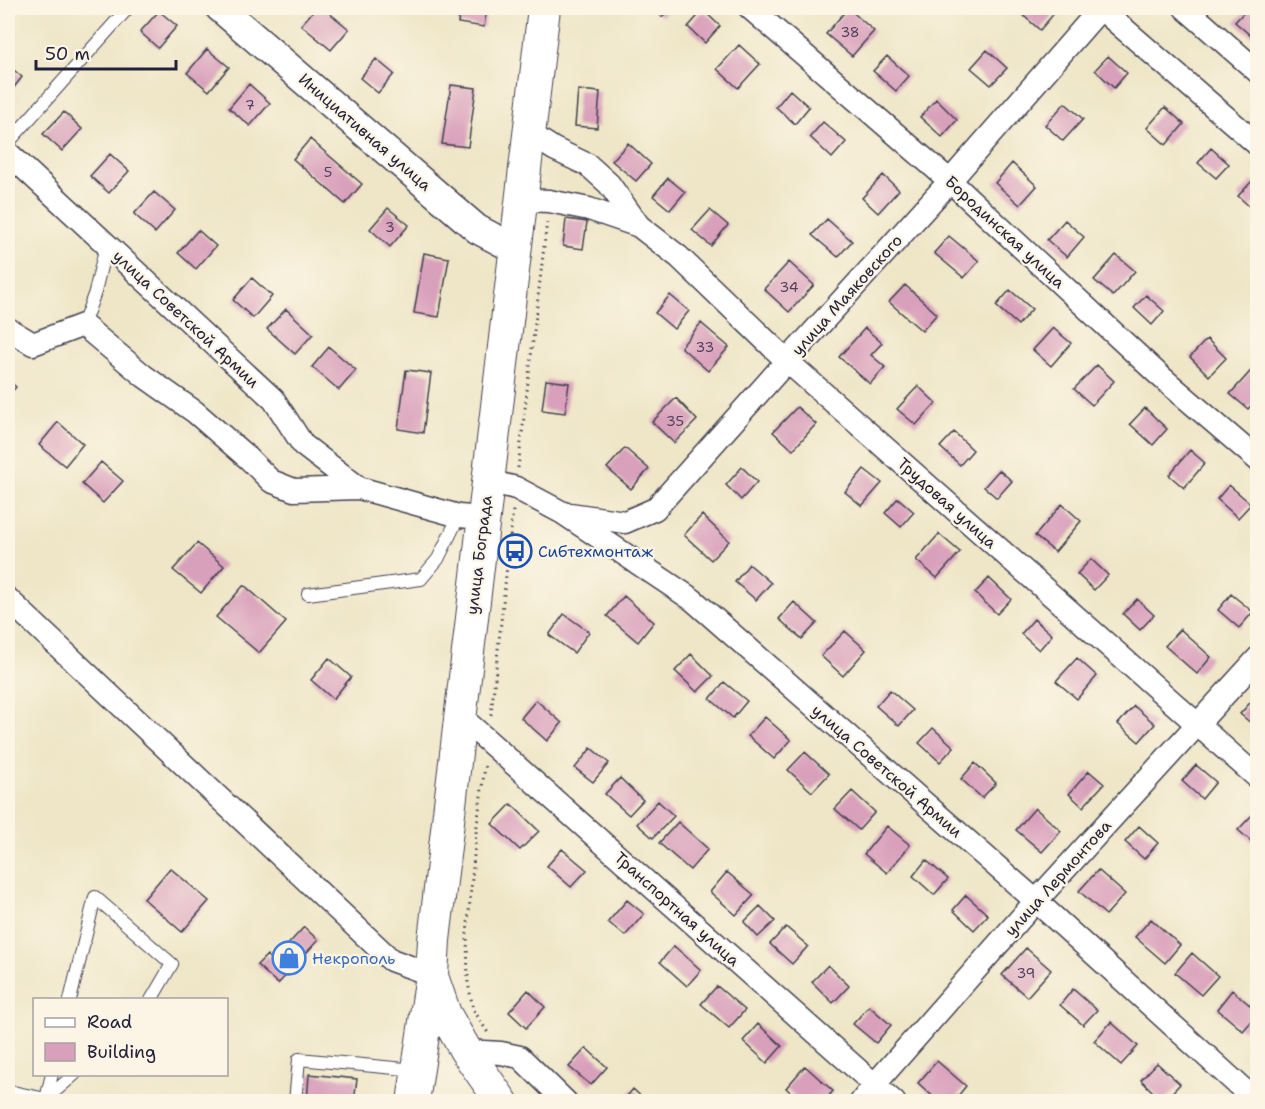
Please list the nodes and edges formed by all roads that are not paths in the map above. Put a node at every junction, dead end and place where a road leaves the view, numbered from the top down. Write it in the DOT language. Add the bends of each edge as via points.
graph roads {
  1 [pos="128,8"];
  2 [pos="220,8"];
  3 [pos="544,8"];
  4 [pos="750,8"];
  5 [pos="1100,8"];
  6 [pos="1185,8"];
  7 [pos="1257,72"];
  8 [pos="529,133"];
  9 [pos="8,144"];
  10 [pos="1257,145"];
  11 [pos="8,153"];
  12 [pos="950,181"];
  13 [pos="536,200"];
  14 [pos="639,226"];
  15 [pos="106,245"];
  16 [pos="515,249"];
  17 [pos="82,325"];
  18 [pos="8,329"];
  19 [pos="787,361"];
  20 [pos="1257,460"];
  21 [pos="502,484"];
  22 [pos="359,488"];
  23 [pos="563,513"];
  24 [pos="471,517"];
  25 [pos="308,594"];
  26 [pos="8,599"];
  27 [pos="1257,658"];
  28 [pos="461,717"];
  29 [pos="1197,725"];
  30 [pos="1257,778"];
  31 [pos="1036,901"];
  32 [pos="432,975"];
  33 [pos="70,998"];
  34 [pos="152,998"];
  35 [pos="466,1051"];
  36 [pos="418,1070"];
  37 [pos="52,1076"];
  38 [pos="73,1076"];
  39 [pos="8,1091"];
  40 [pos="868,1093"];
  41 [pos="46,1100"];
  42 [pos="294,1101"];
  43 [pos="413,1101"];
  44 [pos="502,1101"];
  45 [pos="566,1101"];
  46 [pos="894,1101"];
  47 [pos="1257,1101"];
  1 -- 9 [label="lane"];
  2 -- 16 [label="street, Инициативная улица" via="477,229"];
  3 -- 8 [label="main road, улица Бограда"];
  4 -- 12 [label="street, Бородинская улица"];
  5 -- 10 [label="street"];
  5 -- 12 [label="street, улица Маяковского"];
  6 -- 7 [label="street"];
  8 -- 13 [label="main road, улица Бограда"];
  8 -- 14 [label="street, Трудовая улица" via="588,165 609,184"];
  11 -- 15 [label="street, улица Советской Армии"];
  12 -- 19 [label="street, улица Маяковского"];
  12 -- 20 [label="street, Бородинская улица" via="1159,375"];
  13 -- 14 [label="street, Трудовая улица" via="589,209"];
  13 -- 16 [label="main road, улица Бограда"];
  14 -- 19 [label="street, Трудовая улица" via="679,257"];
  15 -- 17 [label="lane"];
  15 -- 22 [label="street, улица Советской Армии" via="274,400 303,444"];
  16 -- 21 [label="main road, улица Бограда"];
  17 -- 18 [label="street" via="33,344"];
  17 -- 22 [label="street, улица Советской Армии" via="195,412 271,481 294,490"];
  19 -- 23 [label="street, улица Маяковского" via="655,509 625,522"];
  19 -- 29 [label="street, Трудовая улица"];
  21 -- 23 [label="street, улица Советской Армии"];
  21 -- 24 [label="main road, улица Бограда"];
  22 -- 24 [label="street, улица Советской Армии"];
  23 -- 31 [label="street, улица Советской Армии" via="693,600"];
  24 -- 25 [label="lane" via="421,579"];
  24 -- 28 [label="main road, улица Бограда"];
  26 -- 32 [label="street" via="391,960"];
  27 -- 29 [label="street, улица Лермонтова"];
  28 -- 32 [label="main road, улица Бограда"];
  28 -- 40 [label="street, Транспортная улица"];
  29 -- 30 [label="street, Трудовая улица"];
  29 -- 31 [label="street, улица Лермонтова"];
  31 -- 40 [label="street, улица Лермонтова"];
  31 -- 47 [label="street, улица Советской Армии"];
  32 -- 35 [label="main road" via="445,1014"];
  32 -- 36 [label="main road, улица Бограда"];
  33 -- 34 [label="lane" via="94,897 172,964"];
  35 -- 44 [label="main road"];
  35 -- 45 [label="street" via="520,1057"];
  36 -- 42 [label="lane" via="299,1059"];
  36 -- 43 [label="main road, улица Бограда"];
  37 -- 41 [label="lane"];
  38 -- 41 [label="lane"];
  39 -- 41 [label="lane"];
  40 -- 46 [label="street, Транспортная улица"];
}
